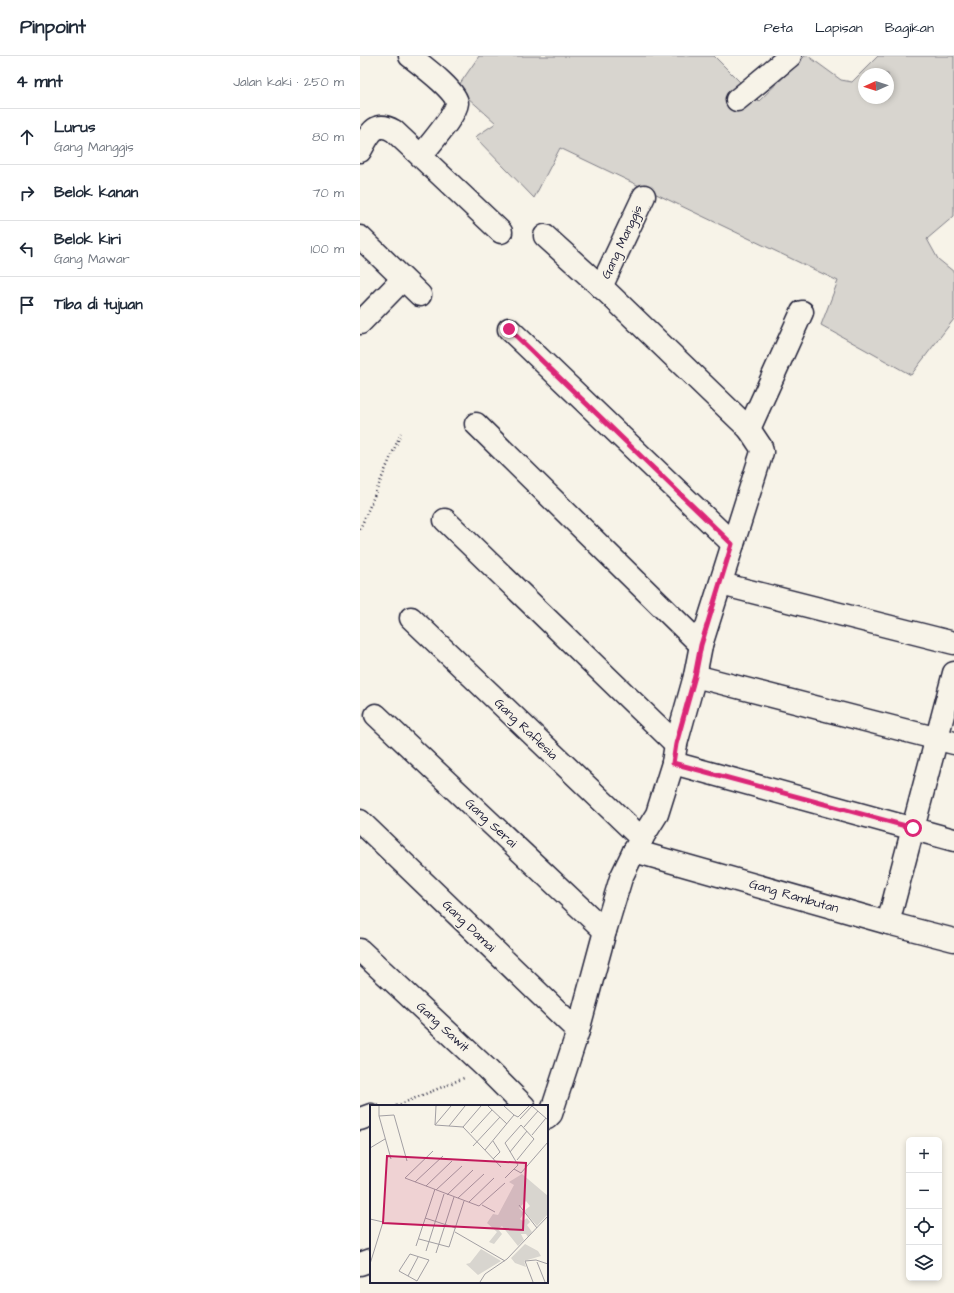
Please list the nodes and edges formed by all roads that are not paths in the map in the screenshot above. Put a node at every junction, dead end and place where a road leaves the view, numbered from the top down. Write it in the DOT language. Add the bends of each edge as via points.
graph roads {
  1 [pos="410,56"];
  2 [pos="790,56"];
  3 [pos="737,100"];
  4 [pos="360,151"];
  5 [pos="421,156"];
  6 [pos="644,196"];
  7 [pos="502,232"];
  8 [pos="545,236"];
  9 [pos="360,237"];
  10 [pos="403,279"];
  11 [pos="601,287"];
  12 [pos="420,295"];
  13 [pos="802,312"];
  14 [pos="360,323"];
  15 [pos="509,329"];
  16 [pos="476,424"];
  17 [pos="749,428"];
  18 [pos="445,520"];
  19 [pos="732,544"];
  20 [pos="721,584"];
  21 [pos="411,618"];
  22 [pos="954,643"];
  23 [pos="701,645"];
  24 [pos="954,673"];
  25 [pos="695,676"];
  26 [pos="376,715"];
  27 [pos="945,740"];
  28 [pos="674,754"];
  29 [pos="360,821"];
  30 [pos="913,828"];
  31 [pos="954,840"];
  32 [pos="638,845"];
  33 [pos="888,924"];
  34 [pos="605,931"];
  35 [pos="954,940"];
  36 [pos="360,950"];
  37 [pos="578,1031"];
  38 [pos="523,1105"];
  39 [pos="370,1115"];
  40 [pos="548,1117"];
  41 [pos="360,1119"];
  42 [pos="370,1260"];
  43 [pos="360,1264"];
  1 -- 5 [label="street" via="453,93 457,102 454,112"];
  2 -- 3 [label="street"];
  4 -- 5 [label="street" via="373,131 382,126 394,131"];
  5 -- 7 [label="street"];
  6 -- 11 [label="street, Gang Manggis"];
  8 -- 11 [label="street"];
  9 -- 10 [label="street"];
  10 -- 12 [label="street"];
  10 -- 14 [label="street"];
  11 -- 17 [label="street"];
  13 -- 17 [label="street"];
  15 -- 19 [label="street"];
  16 -- 23 [label="street"];
  17 -- 19 [label="street" via="762,452"];
  18 -- 28 [label="street"];
  19 -- 20 [label="street"];
  20 -- 22 [label="street"];
  20 -- 23 [label="street"];
  21 -- 32 [label="street, Gang Raflesia"];
  23 -- 25 [label="street"];
  24 -- 27 [label="street"];
  25 -- 27 [label="street"];
  25 -- 28 [label="street"];
  26 -- 34 [label="street, Gang Serai"];
  27 -- 30 [label="street"];
  28 -- 30 [label="street"];
  28 -- 32 [label="street" via="657,814"];
  29 -- 37 [label="street, Gang Damai"];
  30 -- 31 [label="street"];
  30 -- 33 [label="street"];
  32 -- 33 [label="street, Gang Rambutan"];
  32 -- 34 [label="street" via="621,878"];
  33 -- 35 [label="street, Gang Rambutan"];
  34 -- 37 [label="street"];
  36 -- 38 [label="street, Gang Sawit"];
  37 -- 40 [label="street"];
  39 -- 41 [label="street"];
  42 -- 43 [label="street"];
}
